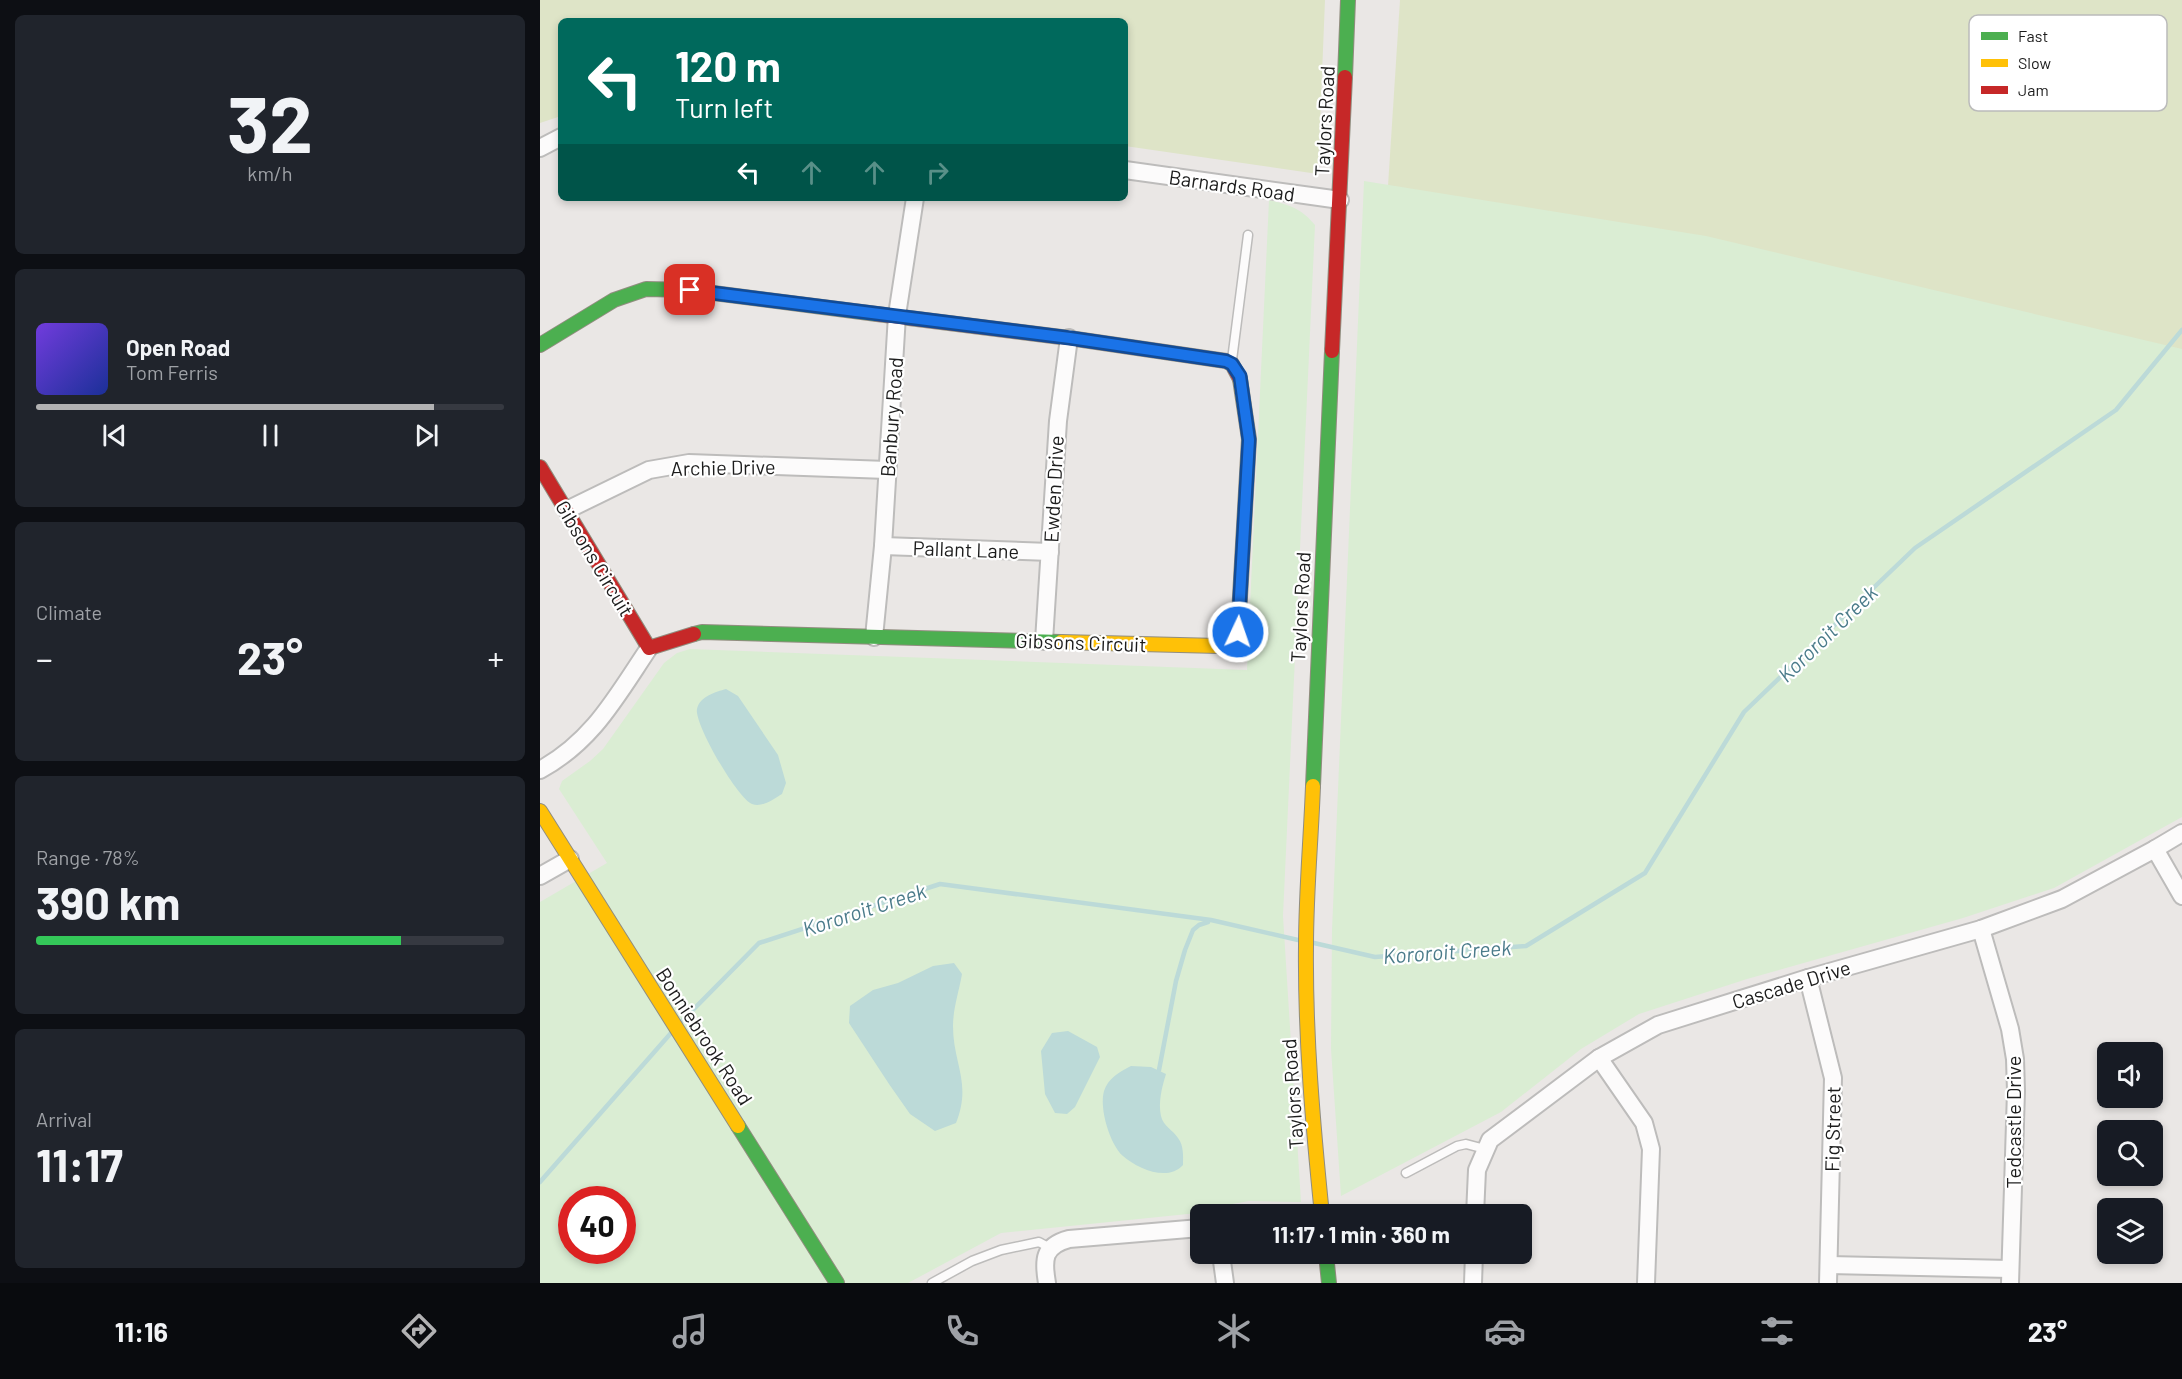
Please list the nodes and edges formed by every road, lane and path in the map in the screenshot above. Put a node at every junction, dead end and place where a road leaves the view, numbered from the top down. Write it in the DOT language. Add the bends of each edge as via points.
graph roads {
  1 [pos="1348,0"];
  2 [pos="558,139"];
  3 [pos="540,148"];
  4 [pos="1128,170"];
  5 [pos="1340,200"];
  6 [pos="915,201"];
  7 [pos="1248,235"];
  8 [pos="897,315"];
  9 [pos="1070,338"];
  10 [pos="540,345"];
  11 [pos="1232,364"];
  12 [pos="540,468"];
  13 [pos="887,470"];
  14 [pos="567,510"];
  15 [pos="883,546"];
  16 [pos="1050,552"];
  17 [pos="874,637"];
  18 [pos="1044,641"];
  19 [pos="649,648"];
  20 [pos="540,770"];
  21 [pos="540,810"];
  22 [pos="2182,832"];
  23 [pos="2155,849"];
  24 [pos="570,860"];
  25 [pos="540,876"];
  26 [pos="2182,896"];
  27 [pos="1981,928"];
  28 [pos="1808,978"];
  29 [pos="1599,1058"];
  30 [pos="1485,1149"];
  31 [pos="1406,1173"];
  32 [pos="1321,1204"];
  33 [pos="1475,1204"];
  34 [pos="1190,1229"];
  35 [pos="1050,1248"];
  36 [pos="1222,1264"];
  37 [pos="1327,1264"];
  38 [pos="1474,1264"];
  39 [pos="1829,1265"];
  40 [pos="2010,1276"];
  41 [pos="837,1283"];
  42 [pos="932,1283"];
  43 [pos="1047,1283"];
  44 [pos="1225,1283"];
  45 [pos="1329,1283"];
  46 [pos="1473,1283"];
  47 [pos="1646,1283"];
  48 [pos="1828,1283"];
  1 -- 5 [label="street, Taylors Road"];
  2 -- 3 [label="street"];
  4 -- 5 [label="street, Barnards Road"];
  5 -- 32 [label="street, Taylors Road" via="1306,945 1307,1031"];
  6 -- 8 [label="street, Banbury Road"];
  7 -- 11 [label="lane"];
  8 -- 9 [label="street"];
  8 -- 10 [label="street" via="690,290 646,289 614,300"];
  8 -- 13 [label="street, Banbury Road"];
  9 -- 11 [label="street"];
  9 -- 16 [label="street, Ewden Drive" via="1058,421"];
  11 -- 18 [label="street, Gibsons Circuit" via="1240,376 1249,440 1238,632 1231,641 1219,646"];
  12 -- 14 [label="street, Gibsons Circuit"];
  13 -- 14 [label="street, Archie Drive" via="689,463 649,470"];
  13 -- 15 [label="street, Banbury Road"];
  14 -- 19 [label="street, Gibsons Circuit"];
  15 -- 16 [label="street, Pallant Lane"];
  15 -- 17 [label="street, Banbury Road"];
  16 -- 18 [label="street, Ewden Drive"];
  17 -- 18 [label="street, Gibsons Circuit"];
  17 -- 19 [label="street, Gibsons Circuit" via="702,632"];
  19 -- 20 [label="street" via="595,728 561,759"];
  21 -- 24 [label="street, Bonniebrook Road"];
  22 -- 23 [label="street, Cascade Drive"];
  23 -- 26 [label="street"];
  23 -- 27 [label="street, Cascade Drive" via="2062,899"];
  24 -- 25 [label="street"];
  24 -- 41 [label="street, Bonniebrook Road"];
  27 -- 28 [label="street, Cascade Drive"];
  27 -- 40 [label="street, Tedcastle Drive" via="2015,1059"];
  28 -- 29 [label="street, Cascade Drive" via="1658,1025"];
  28 -- 39 [label="street, Fig Street" via="1833,1078"];
  29 -- 30 [label="street, Cascade Drive" via="1490,1140"];
  29 -- 47 [label="street" via="1644,1123 1651,1149"];
  30 -- 31 [label="lane" via="1457,1146"];
  30 -- 33 [label="street, Cascade Drive" via="1477,1170"];
  34 -- 35 [label="street" via="1069,1239"];
  35 -- 42 [label="lane" via="1039,1242 1001,1250"];
  35 -- 43 [label="street" via="1046,1257"];
  36 -- 44 [label="street"];
  37 -- 45 [label="street"];
  38 -- 46 [label="street"];
  39 -- 40 [label="street"];
  39 -- 48 [label="street, Fig Street"];
}
